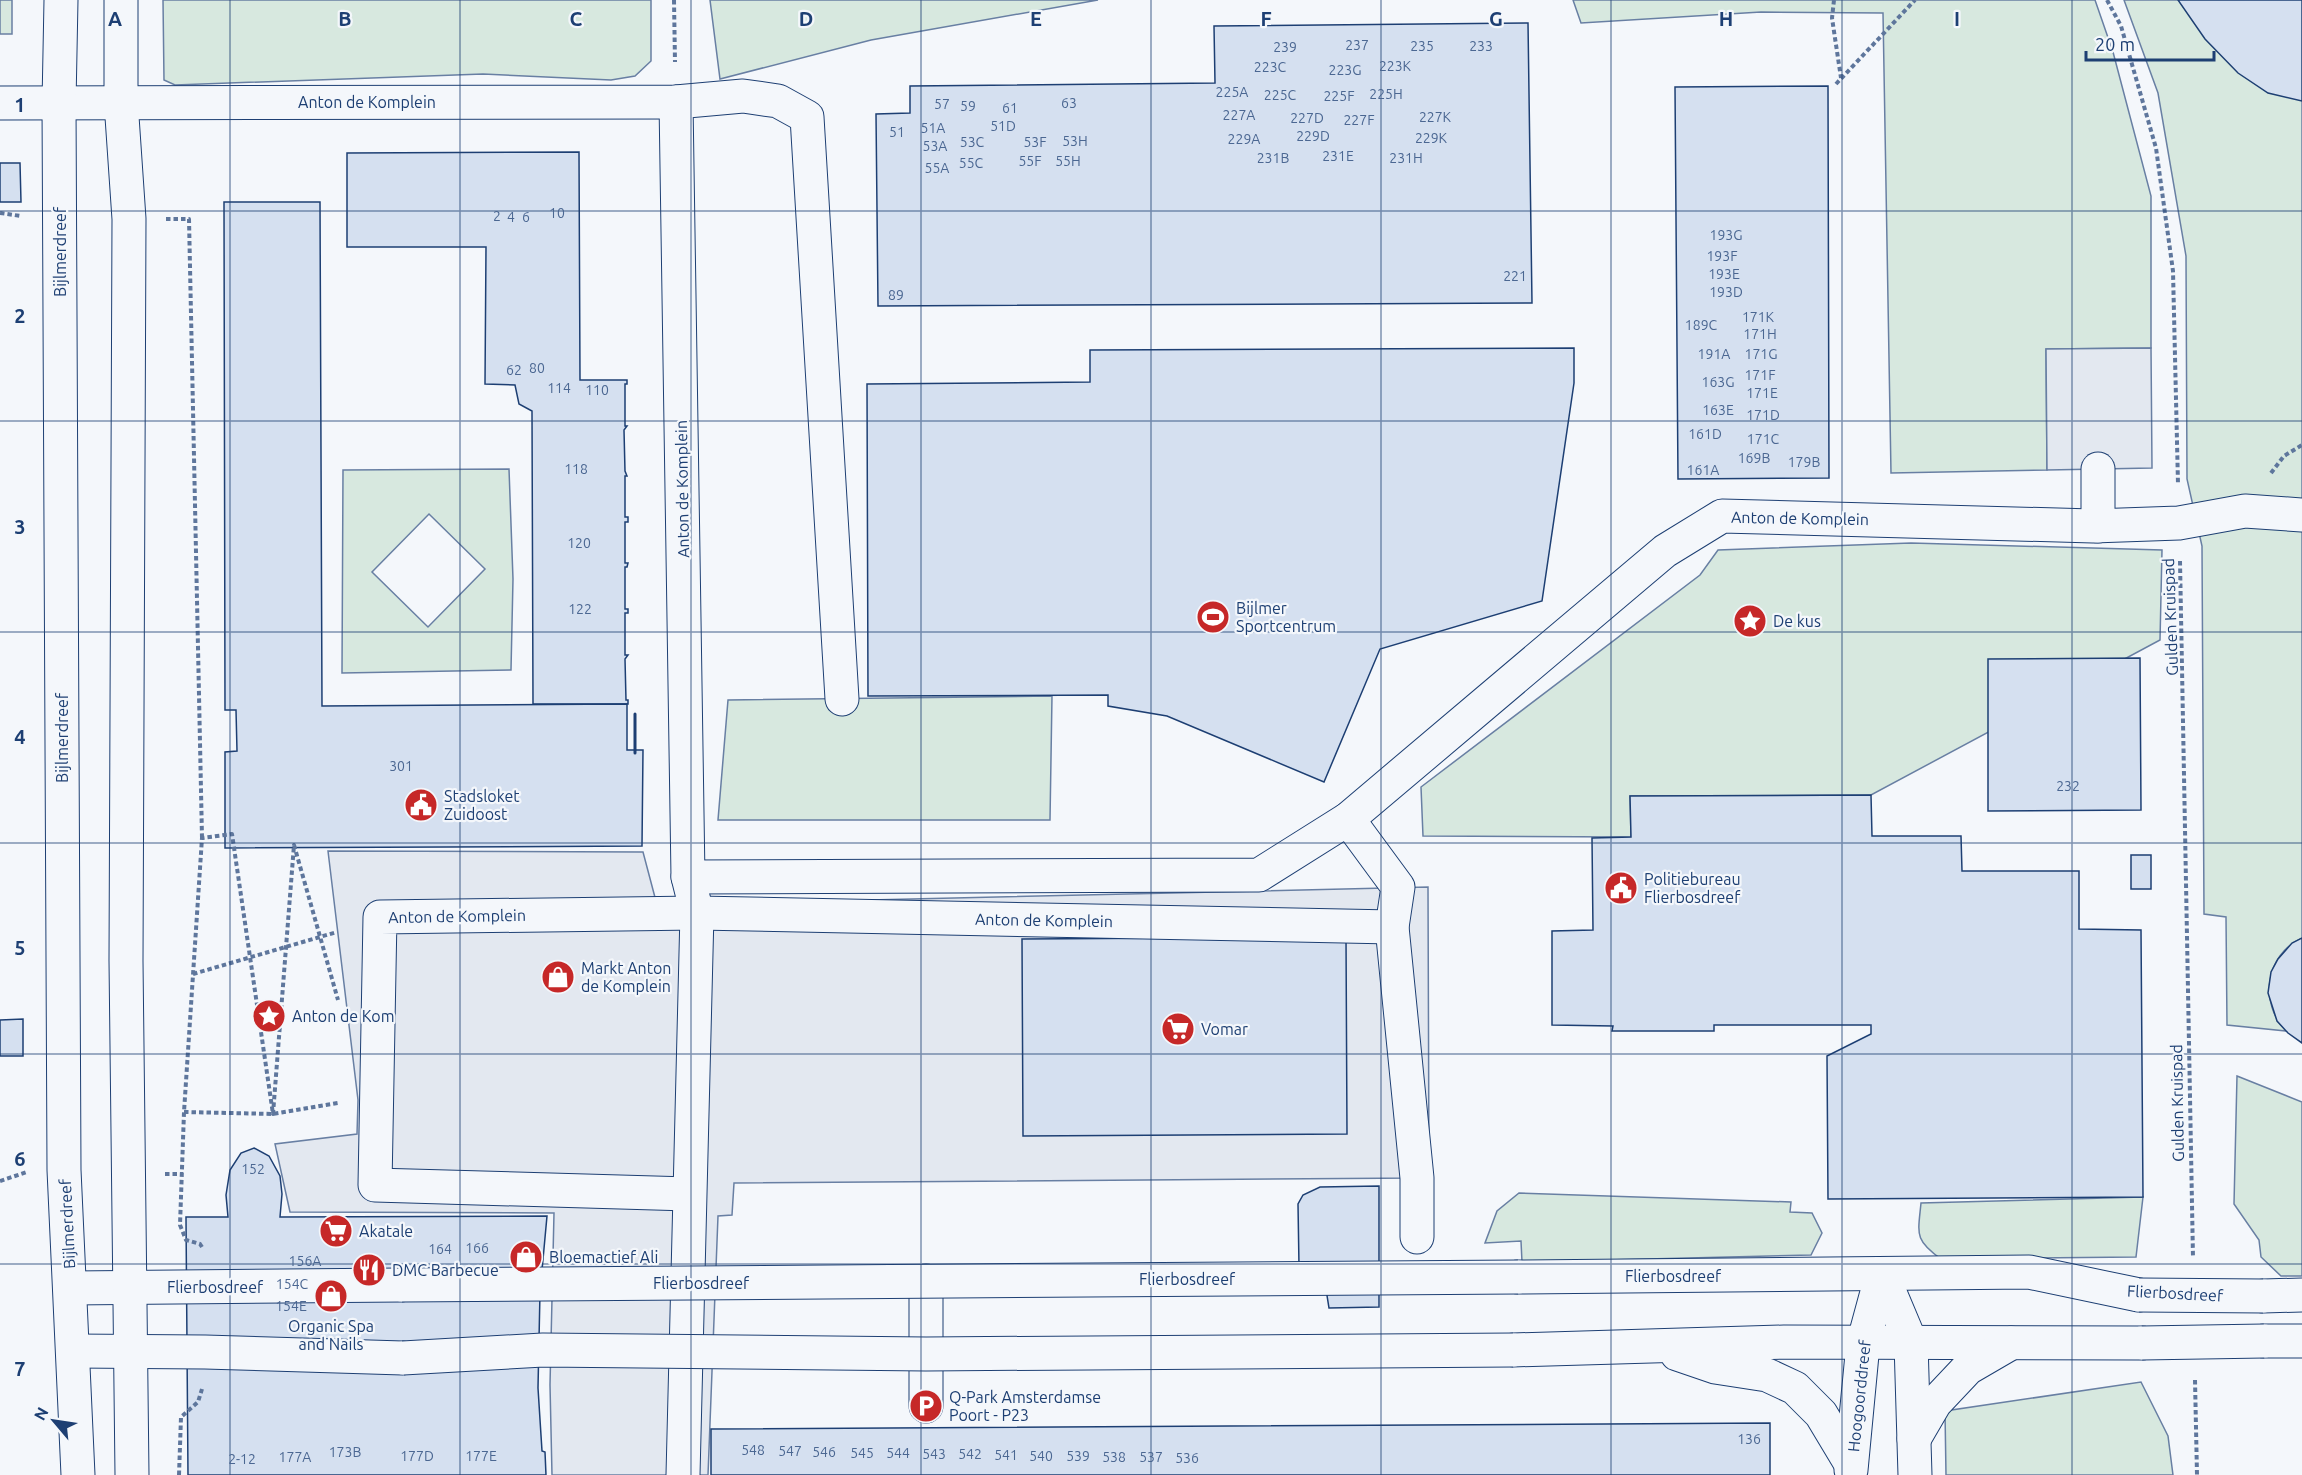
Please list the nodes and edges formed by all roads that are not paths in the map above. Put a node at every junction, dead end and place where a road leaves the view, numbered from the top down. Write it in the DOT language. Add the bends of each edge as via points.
graph roads {
  1 [pos="62,0"];
  2 [pos="122,0"];
  3 [pos="121,102"];
  4 [pos="676,102"];
  5 [pos="0,103"];
  6 [pos="59,103"];
  7 [pos="2098,469"];
  8 [pos="2302,515"];
  9 [pos="2098,526"];
  10 [pos="842,699"];
  11 [pos="1348,819"];
  12 [pos="688,877"];
  13 [pos="697,913"];
  14 [pos="1392,927"];
  15 [pos="688,1194"];
  16 [pos="1418,1238"];
  17 [pos="1882,1274"];
  18 [pos="926,1281"];
  19 [pos="130,1287"];
  20 [pos="70,1288"];
  21 [pos="2302,1295"];
  22 [pos="2302,1341"];
  23 [pos="1911,1343"];
  24 [pos="2011,1343"];
  25 [pos="1863,1344"];
  26 [pos="1658,1347"];
  27 [pos="73,1351"];
  28 [pos="131,1352"];
  29 [pos="926,1354"];
  30 [pos="926,1406"];
  31 [pos="1914,1439"];
  32 [pos="1851,1469"];
  33 [pos="78,1475"];
  34 [pos="132,1475"];
  35 [pos="683,1475"];
  36 [pos="1915,1475"];
  1 -- 6 [label="street, Bijlmerdreef"];
  2 -- 3 [label="street"];
  3 -- 4 [label="street, Anton de Komplein"];
  3 -- 6 [label="street, Anton de Komplein"];
  3 -- 19 [label="street" via="129,219 126,961"];
  4 -- 10 [label="street, Anton de Komplein" via="743,96 778,101 807,117"];
  4 -- 12 [label="street, Anton de Komplein"];
  5 -- 6 [label="street, Anton de Komplein"];
  6 -- 20 [label="street, Bijlmerdreef" via="64,1170"];
  7 -- 9 [label="street"];
  8 -- 9 [label="street, Anton de Komplein" via="2245,511 2179,523"];
  9 -- 11 [label="street, Anton de Komplein" via="1722,516 1665,551"];
  11 -- 12 [label="street, Anton de Komplein" via="1259,875"];
  11 -- 14 [label="street" via="1398,887"];
  12 -- 13 [label="street, Anton de Komplein"];
  13 -- 14 [label="street, Anton de Komplein"];
  13 -- 15 [label="street, Anton de Komplein"];
  13 -- 15 [label="street, Anton de Komplein" via="380,917 368,1098 375,1185"];
  14 -- 16 [label="street" via="1417,1178"];
  15 -- 35 [label="street, Anton de Komplein"];
  17 -- 18 [label="street, Flierbosdreef, bridge"];
  17 -- 21 [label="street, Flierbosdreef, bridge" via="2029,1272 2139,1295"];
  17 -- 23 [label="street"];
  17 -- 25 [label="street, Hoogoorddreef"];
  18 -- 19 [label="street, Flierbosdreef, bridge"];
  18 -- 29 [label="street"];
  19 -- 20 [label="street, Flierbosdreef"];
  19 -- 28 [label="street"];
  20 -- 27 [label="street, Bijlmerdreef"];
  22 -- 24 [label="street, bridge"];
  23 -- 24 [label="street"];
  23 -- 25 [label="street"];
  23 -- 31 [label="street"];
  24 -- 31 [label="street" via="1968,1368 1935,1403"];
  25 -- 26 [label="street" via="1784,1342"];
  25 -- 32 [label="street, Hoogoorddreef"];
  26 -- 29 [label="street, bridge"];
  26 -- 32 [label="street" via="1715,1367 1767,1375 1795,1388 1821,1414"];
  27 -- 28 [label="street"];
  27 -- 33 [label="street, Bijlmerdreef"];
  28 -- 29 [label="street, bridge" via="403,1358 543,1350"];
  28 -- 34 [label="street"];
  29 -- 30 [label="street"];
  31 -- 36 [label="street"];
}
